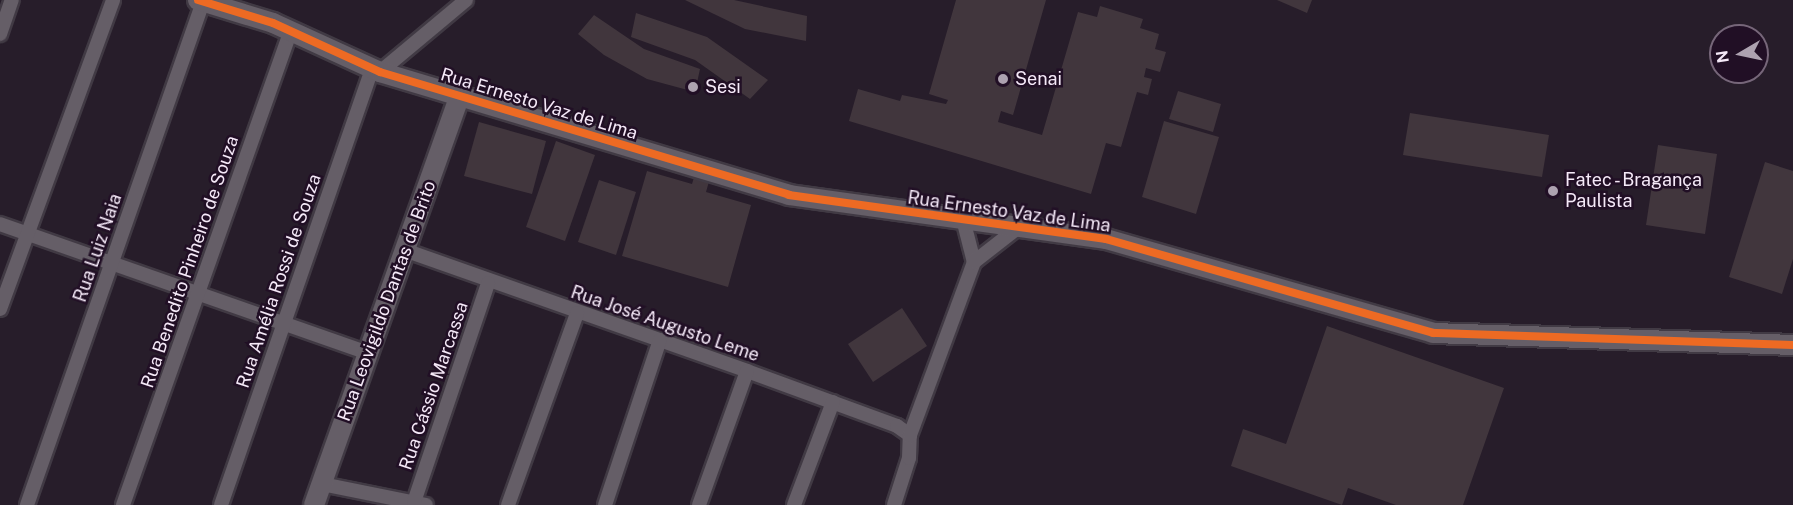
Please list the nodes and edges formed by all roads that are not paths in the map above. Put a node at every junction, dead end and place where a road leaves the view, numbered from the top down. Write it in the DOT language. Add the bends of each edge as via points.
graph roads {
  1 [pos="12,0"];
  2 [pos="113,0"];
  3 [pos="244,0"];
  4 [pos="466,0"];
  5 [pos="200,1"];
  6 [pos="282,27"];
  7 [pos="0,34"];
  8 [pos="376,70"];
  9 [pos="460,96"];
  10 [pos="963,219"];
  11 [pos="0,224"];
  12 [pos="1020,226"];
  13 [pos="27,233"];
  14 [pos="407,251"];
  15 [pos="974,262"];
  16 [pos="112,265"];
  17 [pos="488,283"];
  18 [pos="197,296"];
  19 [pos="0,309"];
  20 [pos="577,313"];
  21 [pos="283,326"];
  22 [pos="660,340"];
  23 [pos="1793,345"];
  24 [pos="369,353"];
  25 [pos="747,370"];
  26 [pos="833,402"];
  27 [pos="910,435"];
  28 [pos="322,484"];
  29 [pos="420,503"];
  30 [pos="27,505"];
  31 [pos="123,505"];
  32 [pos="221,505"];
  33 [pos="314,505"];
  34 [pos="508,505"];
  35 [pos="604,505"];
  36 [pos="699,505"];
  37 [pos="794,505"];
  38 [pos="894,505"];
  1 -- 7 [label="street"];
  2 -- 13 [label="street"];
  3 -- 6 [label="street"];
  4 -- 8 [label="street"];
  5 -- 6 [label="street"];
  5 -- 16 [label="street, Rua Luiz Naia"];
  6 -- 8 [label="street, Rua Ernesto Vaz de Lima"];
  6 -- 18 [label="street, Rua Benedito Pinheiro de Souza"];
  8 -- 9 [label="street, Rua Ernesto Vaz de Lima"];
  8 -- 21 [label="street, Rua Amélia Rossi de Souza"];
  9 -- 10 [label="street, Rua Ernesto Vaz de Lima" via="789,195"];
  9 -- 14 [label="street, Rua Leovigildo Dantas de Brito"];
  10 -- 12 [label="street, Rua Ernesto Vaz de Lima"];
  10 -- 15 [label="street"];
  11 -- 13 [label="street"];
  12 -- 15 [label="street"];
  12 -- 23 [label="street, Rua Ernesto Vaz de Lima" via="1168,255 1433,333"];
  13 -- 16 [label="street"];
  13 -- 19 [label="street"];
  14 -- 17 [label="street, Rua José Augusto Leme"];
  14 -- 24 [label="street, Rua Leovigildo Dantas de Brito"];
  15 -- 27 [label="street"];
  16 -- 18 [label="street"];
  16 -- 30 [label="street, Rua Luiz Naia"];
  17 -- 20 [label="street, Rua José Augusto Leme"];
  17 -- 29 [label="street, Rua Cássio Marcassa"];
  18 -- 21 [label="street"];
  18 -- 31 [label="street, Rua Benedito Pinheiro de Souza"];
  20 -- 22 [label="street, Rua José Augusto Leme"];
  20 -- 34 [label="street"];
  21 -- 24 [label="street"];
  21 -- 32 [label="street, Rua Amélia Rossi de Souza"];
  22 -- 25 [label="street, Rua José Augusto Leme"];
  22 -- 35 [label="street"];
  24 -- 28 [label="street, Rua Leovigildo Dantas de Brito"];
  25 -- 26 [label="street, Rua José Augusto Leme"];
  25 -- 36 [label="street"];
  26 -- 27 [label="street, Rua José Augusto Leme"];
  26 -- 37 [label="street"];
  27 -- 38 [label="street" via="909,458"];
  28 -- 29 [label="street"];
  28 -- 33 [label="street, Rua Leovigildo Dantas de Brito"];
}
